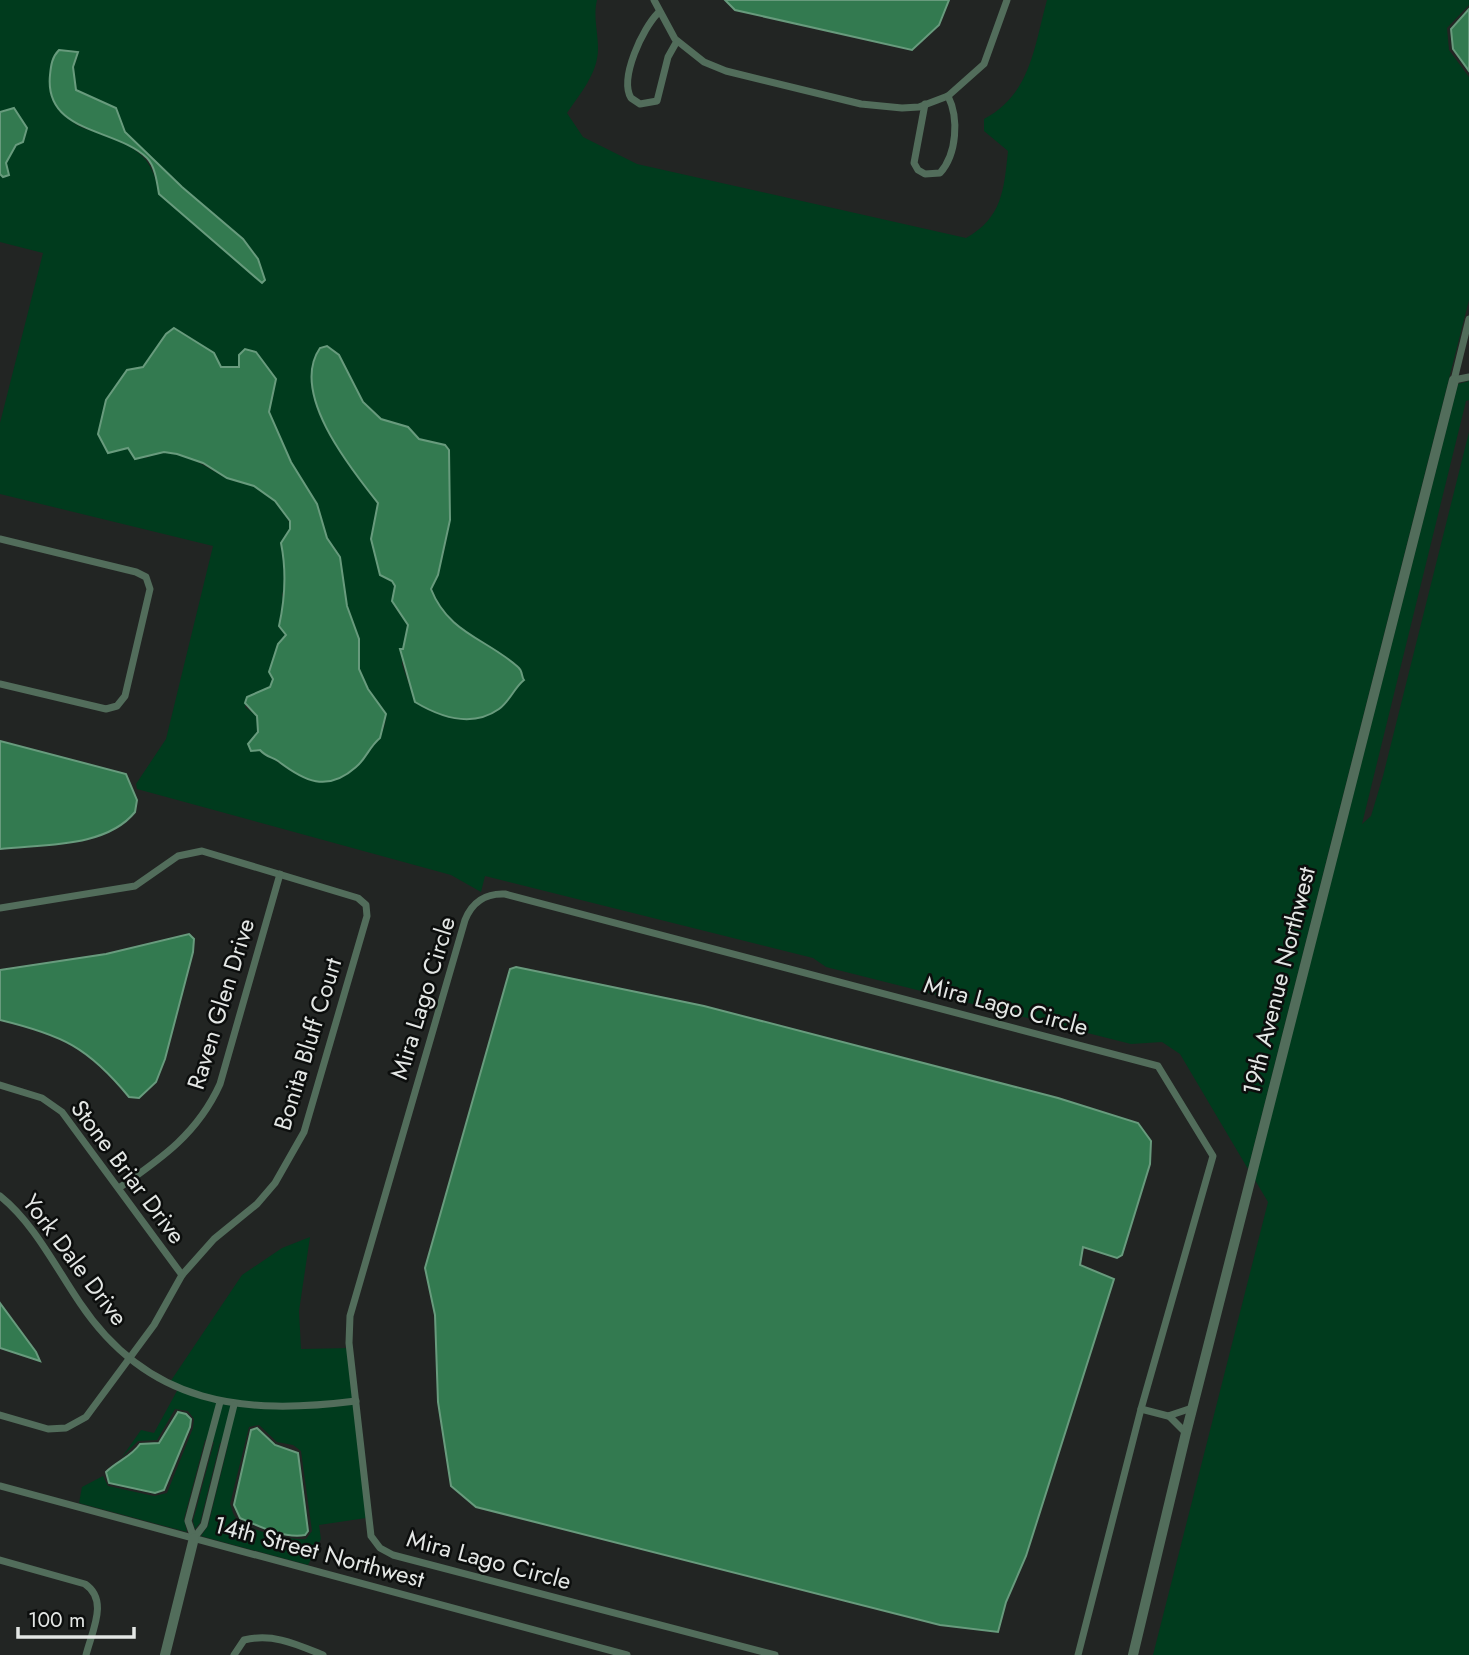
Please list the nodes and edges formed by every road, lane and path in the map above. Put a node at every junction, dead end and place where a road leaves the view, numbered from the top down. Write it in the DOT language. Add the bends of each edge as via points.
graph roads {
  1 [pos="654,0"];
  2 [pos="1007,0"];
  3 [pos="658,13"];
  4 [pos="677,41"];
  5 [pos="948,96"];
  6 [pos="925,104"];
  7 [pos="1469,319"];
  8 [pos="1469,377"];
  9 [pos="1454,380"];
  10 [pos="0,540"];
  11 [pos="0,684"];
  12 [pos="280,874"];
  13 [pos="0,908"];
  14 [pos="0,1085"];
  15 [pos="119,1188"];
  16 [pos="0,1196"];
  17 [pos="182,1275"];
  18 [pos="130,1357"];
  19 [pos="356,1401"];
  20 [pos="220,1402"];
  21 [pos="234,1405"];
  22 [pos="1192,1408"];
  23 [pos="1141,1409"];
  24 [pos="0,1415"];
  25 [pos="1168,1416"];
  26 [pos="1186,1433"];
  27 [pos="0,1486"];
  28 [pos="194,1538"];
  29 [pos="0,1560"];
  30 [pos="86,1655"];
  31 [pos="165,1655"];
  32 [pos="234,1655"];
  33 [pos="323,1655"];
  34 [pos="627,1655"];
  35 [pos="775,1655"];
  36 [pos="1078,1655"];
  37 [pos="1133,1655"];
  1 -- 3 [label="street"];
  2 -- 5 [label="street" via="984,64"];
  3 -- 4 [label="street"];
  3 -- 4 [label="street" via="643,30 628,81 631,98 640,104 657,101"];
  4 -- 6 [label="street" via="704,62 726,71 878,107"];
  5 -- 6 [label="street"];
  5 -- 6 [label="street" via="956,120 950,156 940,173 932,175 918,170 914,163"];
  7 -- 9 [label="street, 19th Avenue Northwest"];
  8 -- 9 [label="street"];
  9 -- 22 [label="street, 19th Avenue Northwest"];
  10 -- 11 [label="street" via="135,572 146,577 150,589 125,696 117,705 106,709"];
  12 -- 13 [label="street, Bonita Bluff Court" via="201,851 178,856 135,886"];
  12 -- 15 [label="street, Raven Glen Drive" via="220,1084 209,1108 183,1141"];
  12 -- 17 [label="street, Bonita Bluff Court" via="358,898 366,905 367,916 304,1132 290,1162 257,1204 214,1239"];
  14 -- 15 [label="street, Stone Briar Drive" via="43,1098 62,1112"];
  15 -- 17 [label="street, Stone Briar Drive"];
  16 -- 18 [label="street, York Dale Drive" via="35,1235 83,1307"];
  17 -- 18 [label="street, Bonita Bluff Court"];
  18 -- 20 [label="street, York Dale Drive" via="188,1392"];
  18 -- 24 [label="street, Bonita Bluff Court" via="86,1418 66,1428 48,1429"];
  19 -- 21 [label="street, York Dale Drive" via="282,1408"];
  19 -- 23 [label="street, Mira Lago Circle" via="350,1315 465,920 479,900 499,894 1158,1066 1213,1156"];
  19 -- 35 [label="street, Mira Lago Circle" via="368,1527 383,1550"];
  20 -- 21 [label="street, York Dale Drive"];
  20 -- 28 [label="street" via="188,1521"];
  21 -- 28 [label="street" via="204,1525"];
  22 -- 25 [label="street"];
  22 -- 26 [label="street, 19th Avenue Northwest"];
  23 -- 25 [label="street"];
  23 -- 36 [label="street, Mira Lago Circle"];
  25 -- 26 [label="street"];
  26 -- 37 [label="street, 19th Avenue Northwest"];
  27 -- 28 [label="street, 14th Street Northwest"];
  28 -- 31 [label="street"];
  28 -- 34 [label="street, 14th Street Northwest"];
  29 -- 30 [label="street" via="94,1590 99,1601"];
  32 -- 33 [label="street" via="244,1640 261,1636"];
}
